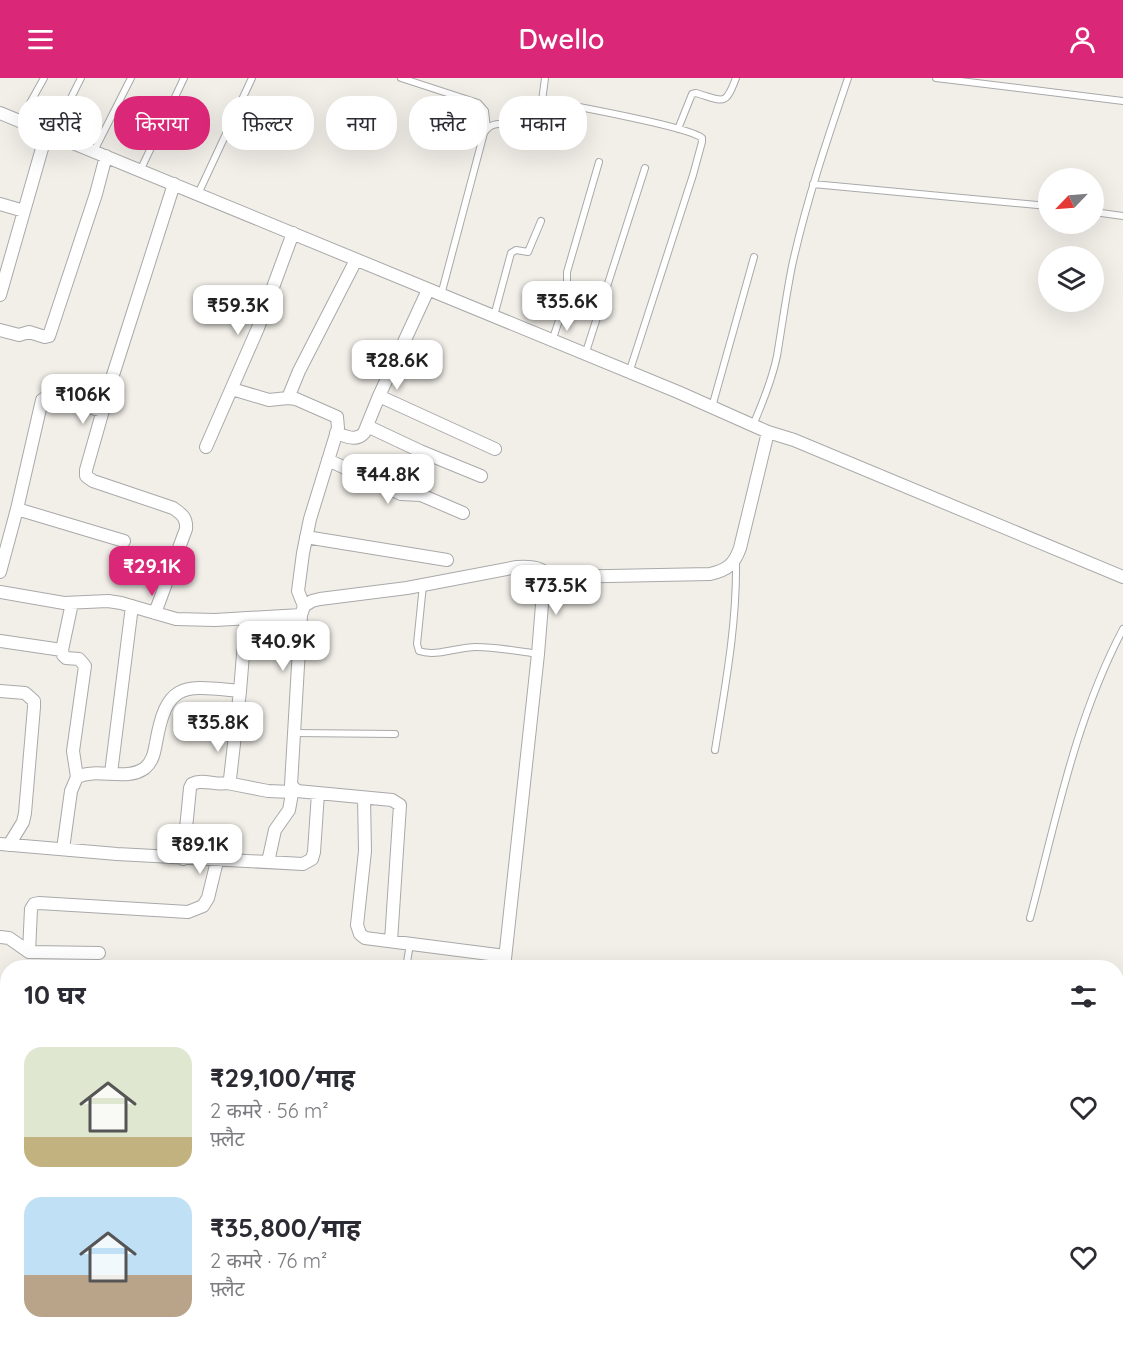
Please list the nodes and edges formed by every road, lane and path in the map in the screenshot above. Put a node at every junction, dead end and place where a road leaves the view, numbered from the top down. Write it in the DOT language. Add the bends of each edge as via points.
graph roads {
  1 [pos="44,78"];
  2 [pos="81,78"];
  3 [pos="131,78"];
  4 [pos="184,78"];
  5 [pos="252,78"];
  6 [pos="401,78"];
  7 [pos="545,78"];
  8 [pos="736,78"];
  9 [pos="848,78"];
  10 [pos="937,78"];
  11 [pos="34,96"];
  12 [pos="71,96"];
  13 [pos="456,96"];
  14 [pos="543,96"];
  15 [pos="1123,101"];
  16 [pos="587,108"];
  17 [pos="0,113"];
  18 [pos="18,120"];
  19 [pos="499,124"];
  20 [pos="487,129"];
  21 [pos="678,129"];
  22 [pos="44,150"];
  23 [pos="480,150"];
  24 [pos="94,151"];
  25 [pos="106,156"];
  26 [pos="599,162"];
  27 [pos="645,168"];
  28 [pos="140,171"];
  29 [pos="174,184"];
  30 [pos="813,184"];
  31 [pos="198,194"];
  32 [pos="0,204"];
  33 [pos="1038,205"];
  34 [pos="24,211"];
  35 [pos="1104,213"];
  36 [pos="1123,216"];
  37 [pos="541,221"];
  38 [pos="293,233"];
  39 [pos="754,257"];
  40 [pos="356,260"];
  41 [pos="428,290"];
  42 [pos="0,295"];
  43 [pos="441,296"];
  44 [pos="494,316"];
  45 [pos="0,330"];
  46 [pos="552,342"];
  47 [pos="584,355"];
  48 [pos="629,374"];
  49 [pos="232,389"];
  50 [pos="379,396"];
  51 [pos="288,398"];
  52 [pos="712,407"];
  53 [pos="103,411"];
  54 [pos="753,425"];
  55 [pos="367,426"];
  56 [pos="768,432"];
  57 [pos="336,433"];
  58 [pos="206,447"];
  59 [pos="495,449"];
  60 [pos="328,460"];
  61 [pos="481,476"];
  62 [pos="17,508"];
  63 [pos="463,513"];
  64 [pos="306,537"];
  65 [pos="124,541"];
  66 [pos="447,560"];
  67 [pos="736,560"];
  68 [pos="0,572"];
  69 [pos="1123,577"];
  70 [pos="553,579"];
  71 [pos="423,585"];
  72 [pos="0,592"];
  73 [pos="72,603"];
  74 [pos="132,606"];
  75 [pos="303,610"];
  76 [pos="155,614"];
  77 [pos="246,618"];
  78 [pos="1123,629"];
  79 [pos="0,641"];
  80 [pos="62,650"];
  81 [pos="538,654"];
  82 [pos="0,691"];
  83 [pos="240,691"];
  84 [pos="294,733"];
  85 [pos="395,734"];
  86 [pos="715,750"];
  87 [pos="111,773"];
  88 [pos="77,777"];
  89 [pos="227,783"];
  90 [pos="292,790"];
  91 [pos="318,794"];
  92 [pos="364,798"];
  93 [pos="5,844"];
  94 [pos="63,849"];
  95 [pos="183,859"];
  96 [pos="217,861"];
  97 [pos="268,862"];
  98 [pos="1030,918"];
  99 [pos="0,937"];
  100 [pos="391,941"];
  101 [pos="410,944"];
  102 [pos="29,952"];
  103 [pos="99,953"];
  104 [pos="407,960"];
  105 [pos="494,960"];
  106 [pos="504,960"];
  1 -- 11 [label="lane"];
  2 -- 12 [label="lane"];
  3 -- 24 [label="lane"];
  4 -- 28 [label="lane"];
  5 -- 31 [label="lane"];
  6 -- 13 [label="lane"];
  7 -- 14 [label="lane"];
  8 -- 21 [label="lane" via="726,99 692,94"];
  9 -- 30 [label="lane"];
  10 -- 15 [label="lane"];
  16 -- 21 [label="lane"];
  17 -- 18 [label="street"];
  19 -- 20 [label="lane"];
  21 -- 48 [label="lane" via="700,135 702,142"];
  22 -- 34 [label="street"];
  23 -- 43 [label="lane"];
  24 -- 25 [label="street"];
  25 -- 28 [label="street"];
  25 -- 45 [label="street" via="49,336"];
  26 -- 46 [label="lane" via="567,272 567,297"];
  27 -- 47 [label="lane"];
  28 -- 29 [label="street"];
  29 -- 31 [label="street"];
  29 -- 53 [label="street"];
  30 -- 33 [label="lane"];
  30 -- 54 [label="lane" via="792,268 776,358"];
  31 -- 38 [label="street"];
  32 -- 34 [label="street"];
  34 -- 42 [label="street"];
  35 -- 36 [label="lane"];
  37 -- 44 [label="lane" via="530,250 511,253"];
  38 -- 40 [label="street"];
  38 -- 49 [label="street"];
  39 -- 52 [label="lane"];
  40 -- 41 [label="street"];
  40 -- 51 [label="street"];
  41 -- 43 [label="street"];
  41 -- 50 [label="street"];
  43 -- 44 [label="street"];
  44 -- 46 [label="street"];
  46 -- 47 [label="street"];
  47 -- 48 [label="street"];
  48 -- 52 [label="street"];
  49 -- 51 [label="street" via="269,400"];
  49 -- 58 [label="street"];
  50 -- 55 [label="street"];
  50 -- 59 [label="street"];
  51 -- 57 [label="street" via="334,414 339,422"];
  52 -- 54 [label="street"];
  53 -- 62 [label="street" via="48,396 42,400"];
  53 -- 76 [label="street" via="86,476 173,508 187,521"];
  54 -- 56 [label="street"];
  55 -- 57 [label="street" via="355,439"];
  55 -- 61 [label="street"];
  56 -- 67 [label="street"];
  56 -- 69 [label="street"];
  57 -- 60 [label="street"];
  60 -- 63 [label="street" via="401,494 421,495"];
  60 -- 64 [label="street"];
  62 -- 65 [label="street"];
  62 -- 68 [label="street"];
  64 -- 66 [label="street"];
  64 -- 75 [label="street" via="298,584"];
  67 -- 70 [label="street" via="729,568 710,574"];
  67 -- 86 [label="lane" via="734,627"];
  70 -- 71 [label="street" via="532,566"];
  70 -- 81 [label="street" via="543,592"];
  71 -- 75 [label="street" via="320,599"];
  71 -- 81 [label="lane" via="419,651 477,647"];
  72 -- 73 [label="street"];
  73 -- 74 [label="street" via="108,601"];
  73 -- 80 [label="street"];
  74 -- 76 [label="street"];
  74 -- 87 [label="street"];
  75 -- 77 [label="street"];
  75 -- 84 [label="street"];
  76 -- 77 [label="street" via="195,620"];
  77 -- 83 [label="street"];
  78 -- 98 [label="lane" via="1075,744"];
  79 -- 80 [label="street"];
  80 -- 88 [label="street" via="66,658 80,659 84,666 73,751"];
  81 -- 106 [label="street"];
  82 -- 93 [label="street" via="25,693 34,700 25,813 23,822"];
  83 -- 87 [label="street" via="199,688 170,698 163,710 153,758 136,772"];
  83 -- 89 [label="street"];
  84 -- 85 [label="lane"];
  84 -- 90 [label="street"];
  87 -- 88 [label="street" via="92,772"];
  88 -- 94 [label="street" via="71,790"];
  89 -- 90 [label="street" via="268,791"];
  89 -- 95 [label="street" via="192,784"];
  90 -- 91 [label="street"];
  90 -- 97 [label="street" via="289,810 275,830"];
  91 -- 92 [label="street"];
  91 -- 97 [label="street" via="312,859 303,864"];
  92 -- 100 [label="street" via="365,850 357,925 365,938"];
  92 -- 100 [label="street" via="397,801 401,811"];
  93 -- 94 [label="street"];
  94 -- 95 [label="street"];
  95 -- 96 [label="street"];
  96 -- 97 [label="street"];
  96 -- 102 [label="street" via="208,898 202,906 188,912 34,904"];
  99 -- 102 [label="street" via="9,938"];
  100 -- 101 [label="street"];
  101 -- 104 [label="lane"];
  101 -- 105 [label="street"];
  102 -- 103 [label="street"];
}
